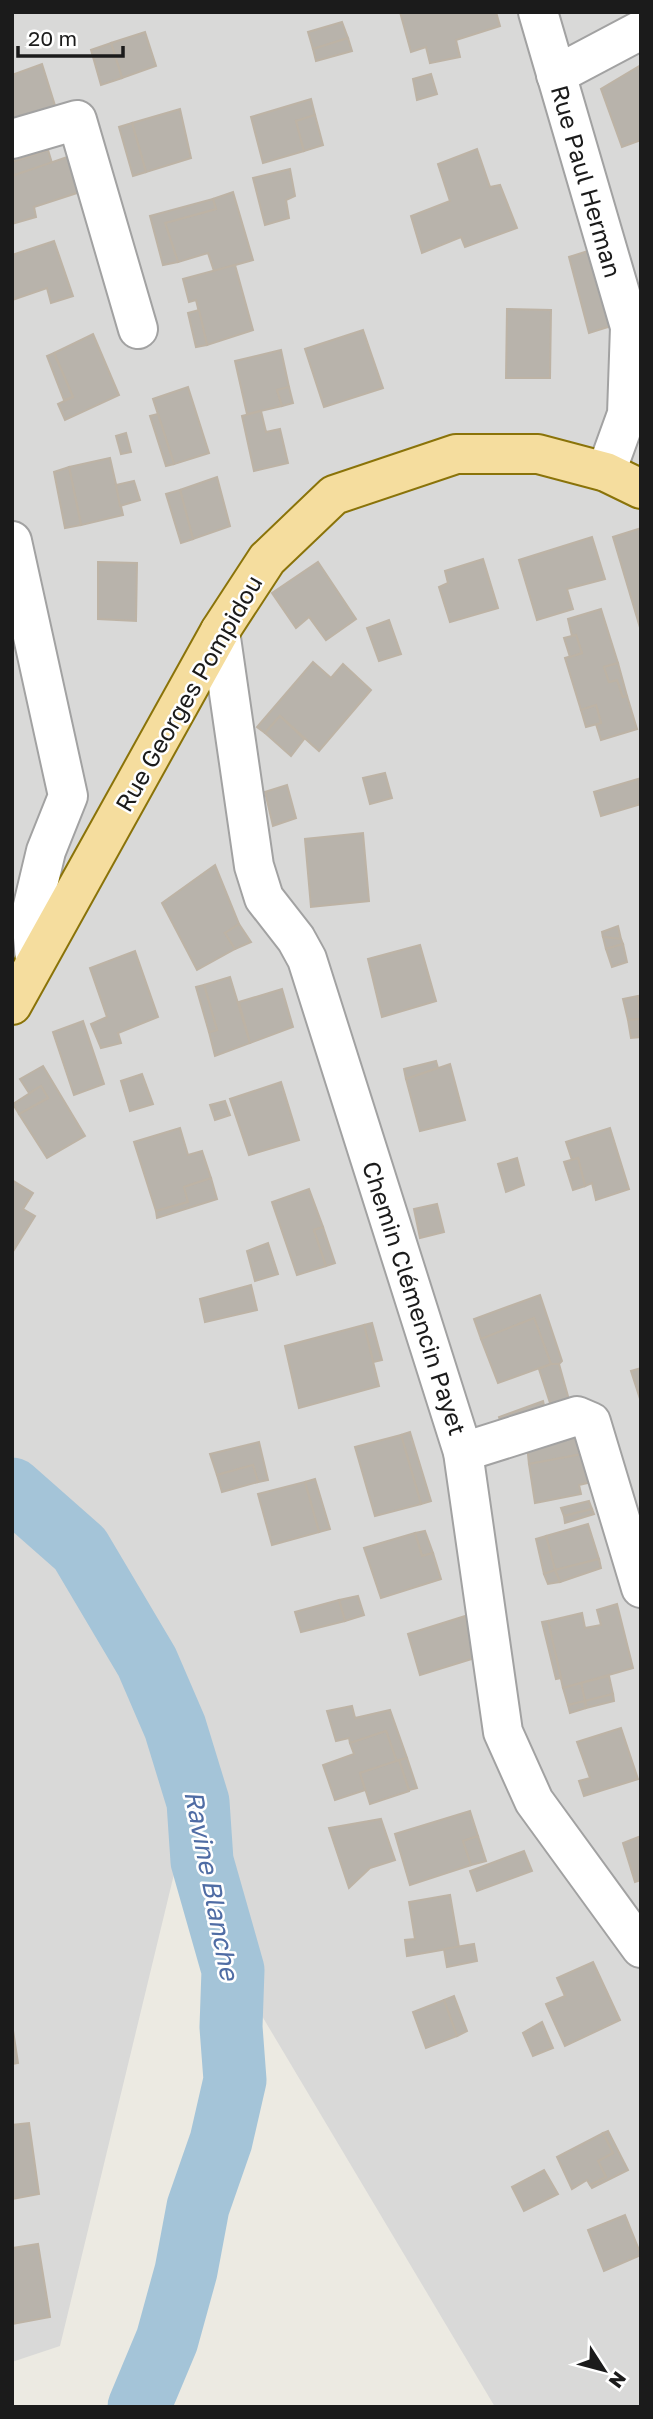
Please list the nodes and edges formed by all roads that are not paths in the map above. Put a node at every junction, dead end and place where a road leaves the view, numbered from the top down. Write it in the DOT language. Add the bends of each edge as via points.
graph roads {
  1 [pos="538,12"];
  2 [pos="641,30"];
  3 [pos="556,75"];
  4 [pos="12,139"];
  5 [pos="630,286"];
  6 [pos="138,328"];
  7 [pos="606,472"];
  8 [pos="641,489"];
  9 [pos="12,541"];
  10 [pos="220,631"];
  11 [pos="35,960"];
  12 [pos="12,1005"];
  13 [pos="463,1452"];
  14 [pos="641,1588"];
  15 [pos="641,1948"];
  1 -- 3 [label="street, Rue Paul Herman"];
  2 -- 3 [label="street"];
  3 -- 5 [label="street, Rue Paul Herman"];
  4 -- 6 [label="street" via="77,120"];
  5 -- 7 [label="street, Rue Paul Herman" via="628,414"];
  7 -- 8 [label="main road, Rue Georges Pompidou"];
  7 -- 10 [label="main road, Rue Georges Pompidou" via="538,454 456,454 334,495 267,559"];
  9 -- 11 [label="street" via="68,796 46,851 31,914"];
  10 -- 11 [label="main road, Rue Georges Pompidou"];
  10 -- 13 [label="street, Chemin Clémencin Payet" via="264,898 307,959"];
  11 -- 12 [label="main road, Rue Georges Pompidou"];
  13 -- 14 [label="street" via="577,1416 585,1418 591,1423"];
  13 -- 15 [label="street, Chemin Clémencin Payet" via="503,1732 534,1801"];
}
